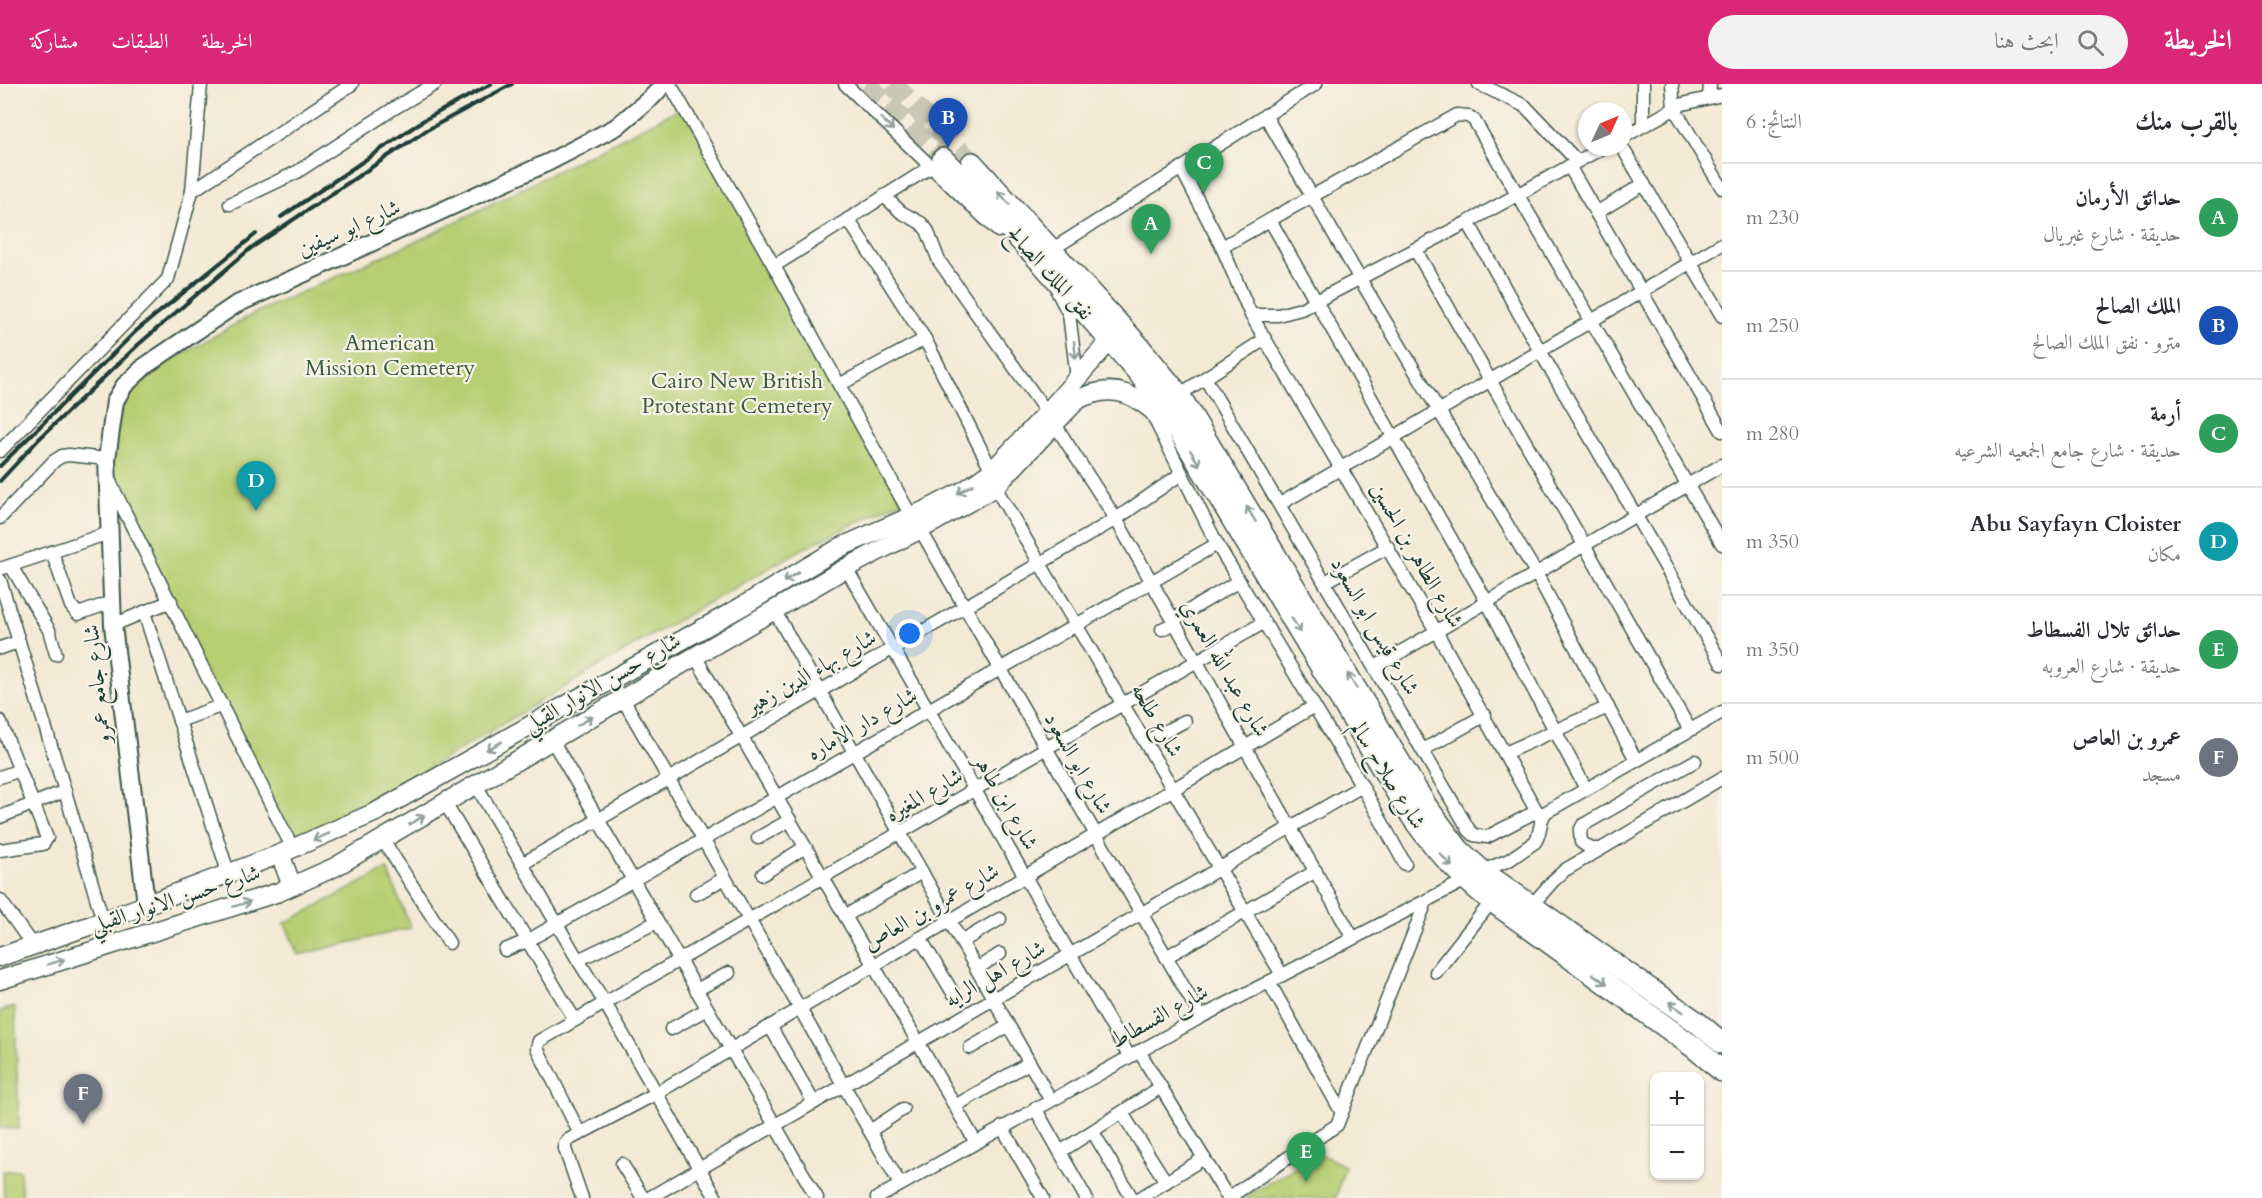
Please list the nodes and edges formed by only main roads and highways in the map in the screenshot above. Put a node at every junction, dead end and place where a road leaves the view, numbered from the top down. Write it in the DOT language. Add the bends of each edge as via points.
graph roads {
  1 [pos="938,163"];
  2 [pos="972,163"];
  3 [pos="1042,260"];
  4 [pos="1116,334"];
  5 [pos="1162,394"];
  6 [pos="1051,418"];
  7 [pos="915,523"];
  8 [pos="287,851"];
  9 [pos="1474,876"];
  10 [pos="292,886"];
  11 [pos="0,957"];
  12 [pos="0,980"];
  13 [pos="1722,1043"];
  14 [pos="1722,1071"];
  1 -- 3 [label="highway, نفق الملك الصالح"];
  3 -- 2 [label="highway, نفق الملك الصالح, one-way"];
  3 -- 4 [label="highway, نفق الملك الصالح"];
  4 -- 5 [label="highway, نفق الملك الصالح"];
  4 -- 6 [label="main road, شارع حسن الانوار القبلي" via="1077,378"];
  5 -- 6 [label="main road, شارع حسن الانوار القبلي" via="1102,391 1077,400"];
  9 -- 5 [label="highway, شارع صلاح سالم, one-way"];
  5 -- 9 [label="highway, شارع صلاح سالم, one-way" via="1181,434 1416,823 1442,855"];
  6 -- 7 [label="main road, شارع حسن الانوار القبلي" via="994,479"];
  7 -- 8 [label="main road, شارع حسن الانوار القبلي, one-way" via="841,548 394,802"];
  10 -- 7 [label="main road, شارع حسن الانوار القبلي, one-way" via="383,840 846,568"];
  8 -- 10 [label="main road"];
  8 -- 11 [label="main road, شارع حسن الانوار القبلي"];
  13 -- 9 [label="highway, شارع صلاح سالم, one-way" via="1531,906"];
  9 -- 14 [label="highway, شارع صلاح سالم, one-way" via="1492,901"];
  12 -- 10 [label="main road, شارع حسن الانوار القبلي, one-way"];
}
